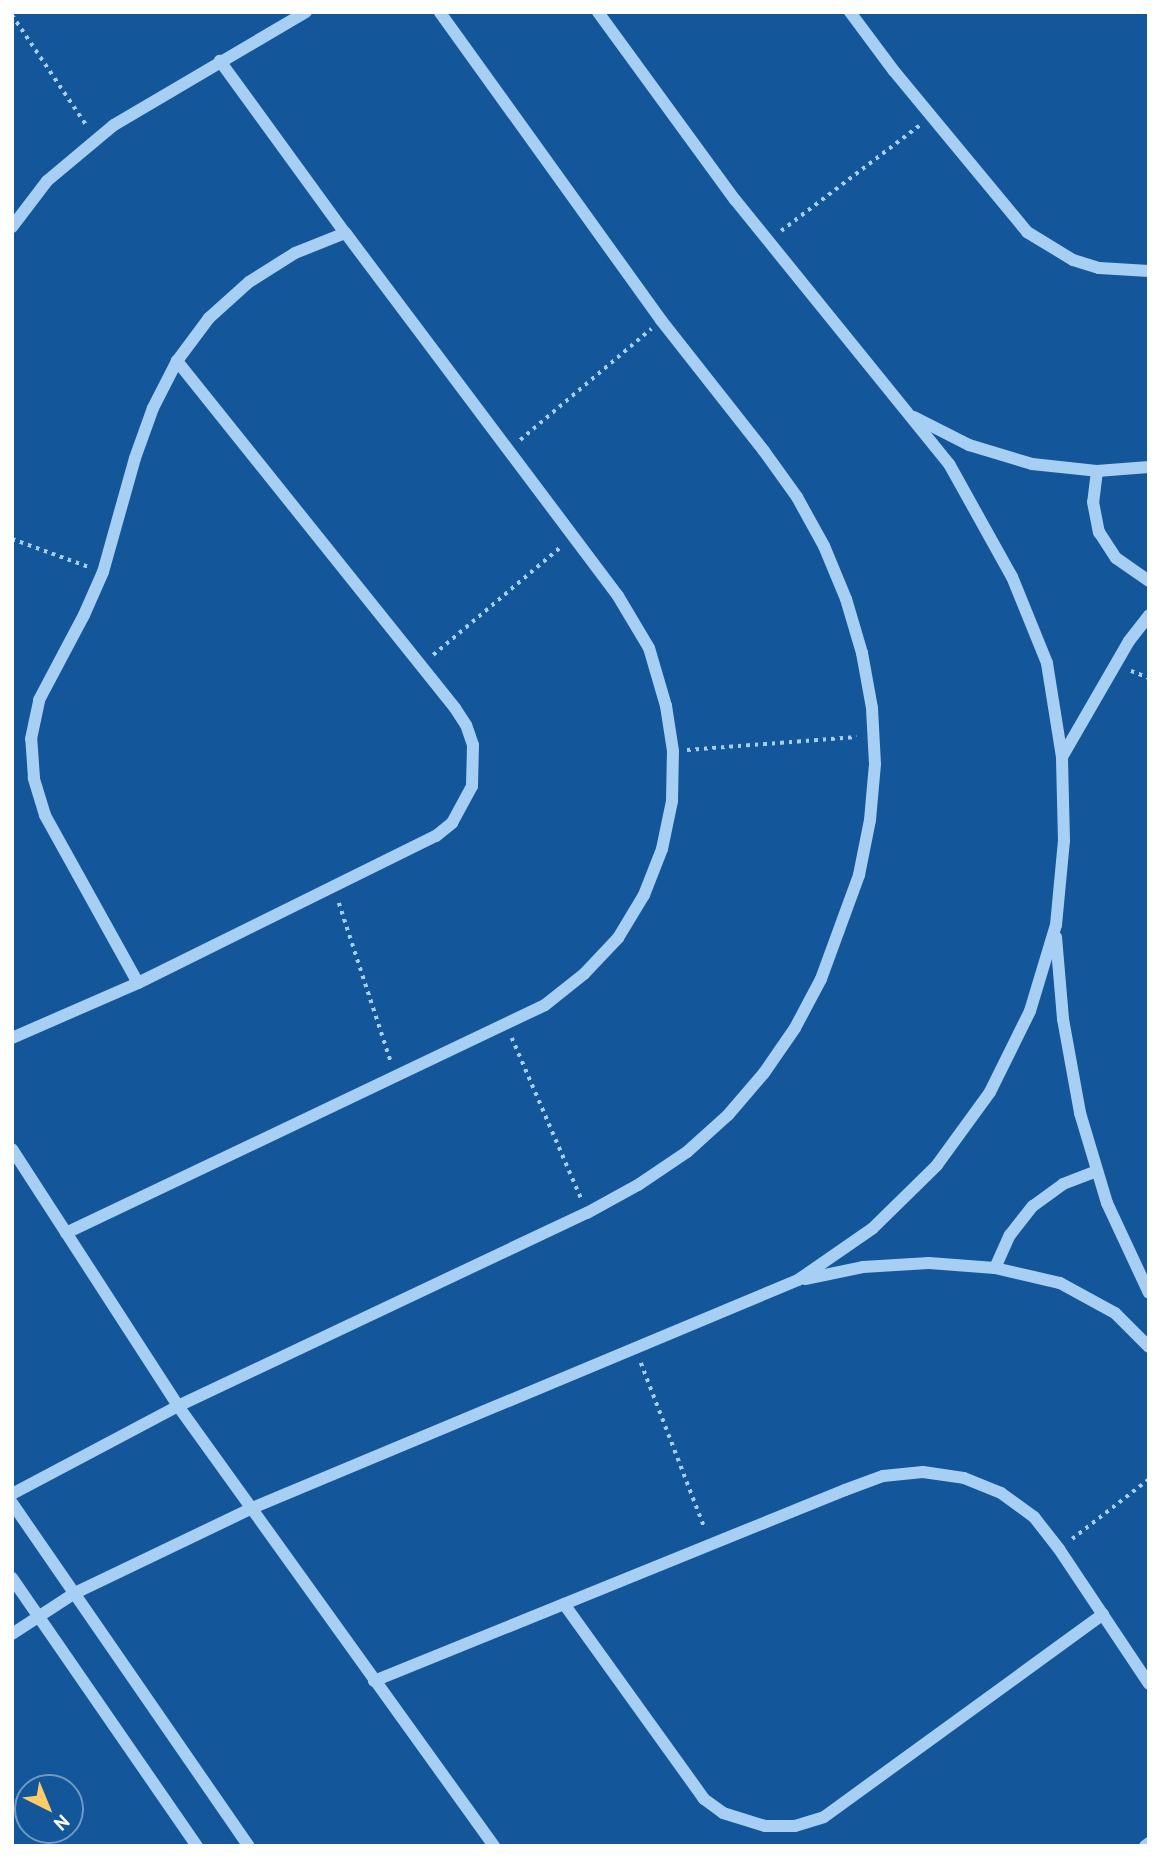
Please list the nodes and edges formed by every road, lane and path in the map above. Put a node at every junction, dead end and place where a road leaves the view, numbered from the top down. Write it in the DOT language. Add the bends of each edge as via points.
graph roads {
  1 [pos="306,12"];
  2 [pos="440,12"];
  3 [pos="598,12"];
  4 [pos="850,12"];
  5 [pos="12,15"];
  6 [pos="220,61"];
  7 [pos="930,117"];
  8 [pos="97,139"];
  9 [pos="12,227"];
  10 [pos="345,233"];
  11 [pos="769,241"];
  12 [pos="1149,271"];
  13 [pos="661,320"];
  14 [pos="177,361"];
  15 [pos="911,415"];
  16 [pos="508,450"];
  17 [pos="1149,467"];
  18 [pos="1097,471"];
  19 [pos="573,537"];
  20 [pos="12,539"];
  21 [pos="103,572"];
  22 [pos="1149,581"];
  23 [pos="1149,615"];
  24 [pos="421,665"];
  25 [pos="873,736"];
  26 [pos="673,751"];
  27 [pos="1062,757"];
  28 [pos="334,887"];
  29 [pos="1056,925"];
  30 [pos="138,983"];
  31 [pos="506,1025"];
  32 [pos="12,1038"];
  33 [pos="396,1077"];
  34 [pos="12,1149"];
  35 [pos="1097,1171"];
  36 [pos="587,1213"];
  37 [pos="66,1233"];
  38 [pos="995,1268"];
  39 [pos="798,1280"];
  40 [pos="1149,1293"];
  41 [pos="1149,1347"];
  42 [pos="635,1348"];
  43 [pos="178,1406"];
  44 [pos="1149,1479"];
  45 [pos="12,1494"];
  46 [pos="12,1503"];
  47 [pos="250,1509"];
  48 [pos="711,1544"];
  49 [pos="1059,1549"];
  50 [pos="12,1578"];
  51 [pos="75,1593"];
  52 [pos="565,1604"];
  53 [pos="1103,1614"];
  54 [pos="38,1615"];
  55 [pos="12,1634"];
  56 [pos="374,1681"];
  57 [pos="1149,1684"];
  58 [pos="197,1846"];
  59 [pos="249,1846"];
  60 [pos="494,1846"];
  1 -- 6 [label="street"];
  2 -- 13 [label="street"];
  3 -- 11 [label="street"];
  4 -- 7 [label="street"];
  5 -- 8 [label="path"];
  6 -- 8 [label="street"];
  6 -- 10 [label="street"];
  7 -- 11 [label="path"];
  7 -- 12 [label="street" via="1008,212 1049,247 1099,268"];
  8 -- 9 [label="street" via="47,181"];
  10 -- 14 [label="street" via="295,253 249,282 209,318"];
  10 -- 16 [label="street"];
  11 -- 15 [label="street"];
  13 -- 16 [label="path"];
  13 -- 25 [label="street" via="771,460 824,546 862,653"];
  14 -- 21 [label="street" via="135,458"];
  14 -- 24 [label="street"];
  15 -- 18 [label="street" via="969,445 1032,464"];
  15 -- 27 [label="street" via="949,464 1012,577 1047,663"];
  16 -- 19 [label="street"];
  17 -- 18 [label="street"];
  18 -- 22 [label="street" via="1093,502 1099,532 1116,558"];
  19 -- 24 [label="path"];
  19 -- 26 [label="street" via="618,596 649,648"];
  20 -- 21 [label="path"];
  21 -- 30 [label="street" via="39,700 31,738 34,778 45,815"];
  23 -- 27 [label="street"];
  24 -- 28 [label="street" via="466,725 475,766 468,796 452,823 436,836"];
  25 -- 26 [label="path"];
  25 -- 36 [label="street" via="870,820 859,875 821,979 795,1028 737,1105 687,1152"];
  26 -- 31 [label="street" via="672,801 662,849 644,895 618,937 584,974 545,1005"];
  27 -- 29 [label="street" via="1064,841"];
  28 -- 30 [label="street"];
  28 -- 33 [label="path"];
  29 -- 35 [label="street" via="1063,1020 1080,1113"];
  29 -- 39 [label="street" via="1034,1000 1012,1053 966,1130 873,1228"];
  30 -- 32 [label="street"];
  31 -- 33 [label="street"];
  31 -- 36 [label="path"];
  33 -- 37 [label="street"];
  34 -- 37 [label="street"];
  35 -- 38 [label="street" via="1063,1184 1033,1206 1010,1234"];
  35 -- 40 [label="street"];
  36 -- 43 [label="street"];
  37 -- 43 [label="street"];
  38 -- 39 [label="street" via="929,1263 876,1266"];
  38 -- 41 [label="street" via="1060,1283 1115,1313"];
  39 -- 42 [label="street"];
  42 -- 47 [label="street"];
  42 -- 48 [label="path"];
  43 -- 45 [label="street"];
  43 -- 47 [label="street"];
  44 -- 49 [label="path"];
  46 -- 51 [label="street"];
  47 -- 51 [label="street"];
  47 -- 56 [label="street"];
  48 -- 49 [label="street" via="883,1476 923,1472 964,1478 1001,1493 1034,1517"];
  48 -- 52 [label="street"];
  49 -- 53 [label="street"];
  50 -- 54 [label="street"];
  51 -- 54 [label="street"];
  51 -- 59 [label="street"];
  52 -- 53 [label="street" via="704,1800 723,1813 765,1826 795,1826 824,1817"];
  52 -- 56 [label="street"];
  53 -- 57 [label="street"];
  54 -- 55 [label="street"];
  54 -- 58 [label="street"];
  56 -- 60 [label="street"];
}
